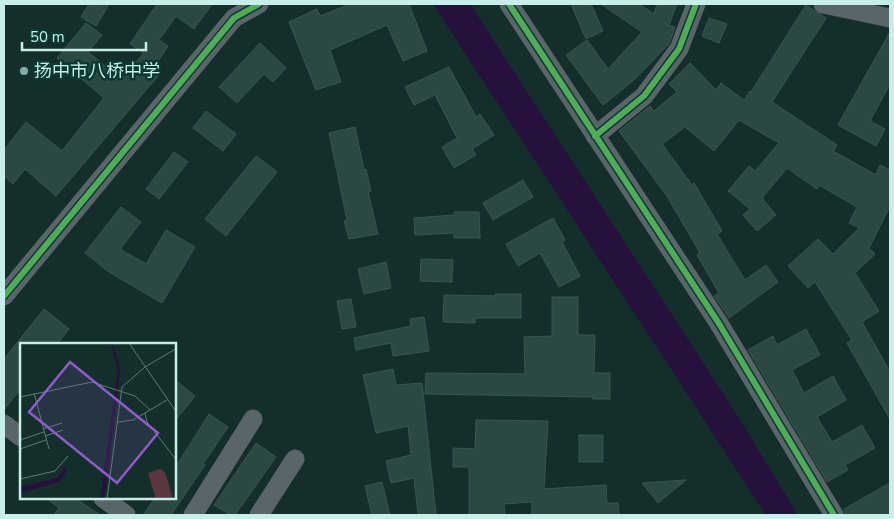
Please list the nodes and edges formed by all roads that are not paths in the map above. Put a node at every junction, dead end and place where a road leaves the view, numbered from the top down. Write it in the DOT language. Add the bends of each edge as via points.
graph roads {
  1 [pos="259,4"];
  2 [pos="509,4"];
  3 [pos="696,4"];
  4 [pos="822,4"];
  5 [pos="890,18"];
  6 [pos="596,136"];
  7 [pos="4,296"];
  8 [pos="253,420"];
  9 [pos="4,424"];
  10 [pos="20,436"];
  11 [pos="295,459"];
  12 [pos="104,499"];
  13 [pos="126,515"];
  14 [pos="193,515"];
  15 [pos="259,515"];
  16 [pos="834,515"];
  1 -- 7 [label="street" via="234,18"];
  2 -- 6 [label="street"];
  3 -- 6 [label="street" via="679,49 644,96"];
  4 -- 5 [label="street"];
  6 -- 16 [label="street" via="718,322"];
  8 -- 14 [label="street"];
  9 -- 10 [label="street"];
  11 -- 15 [label="street"];
  12 -- 13 [label="street"];
}
